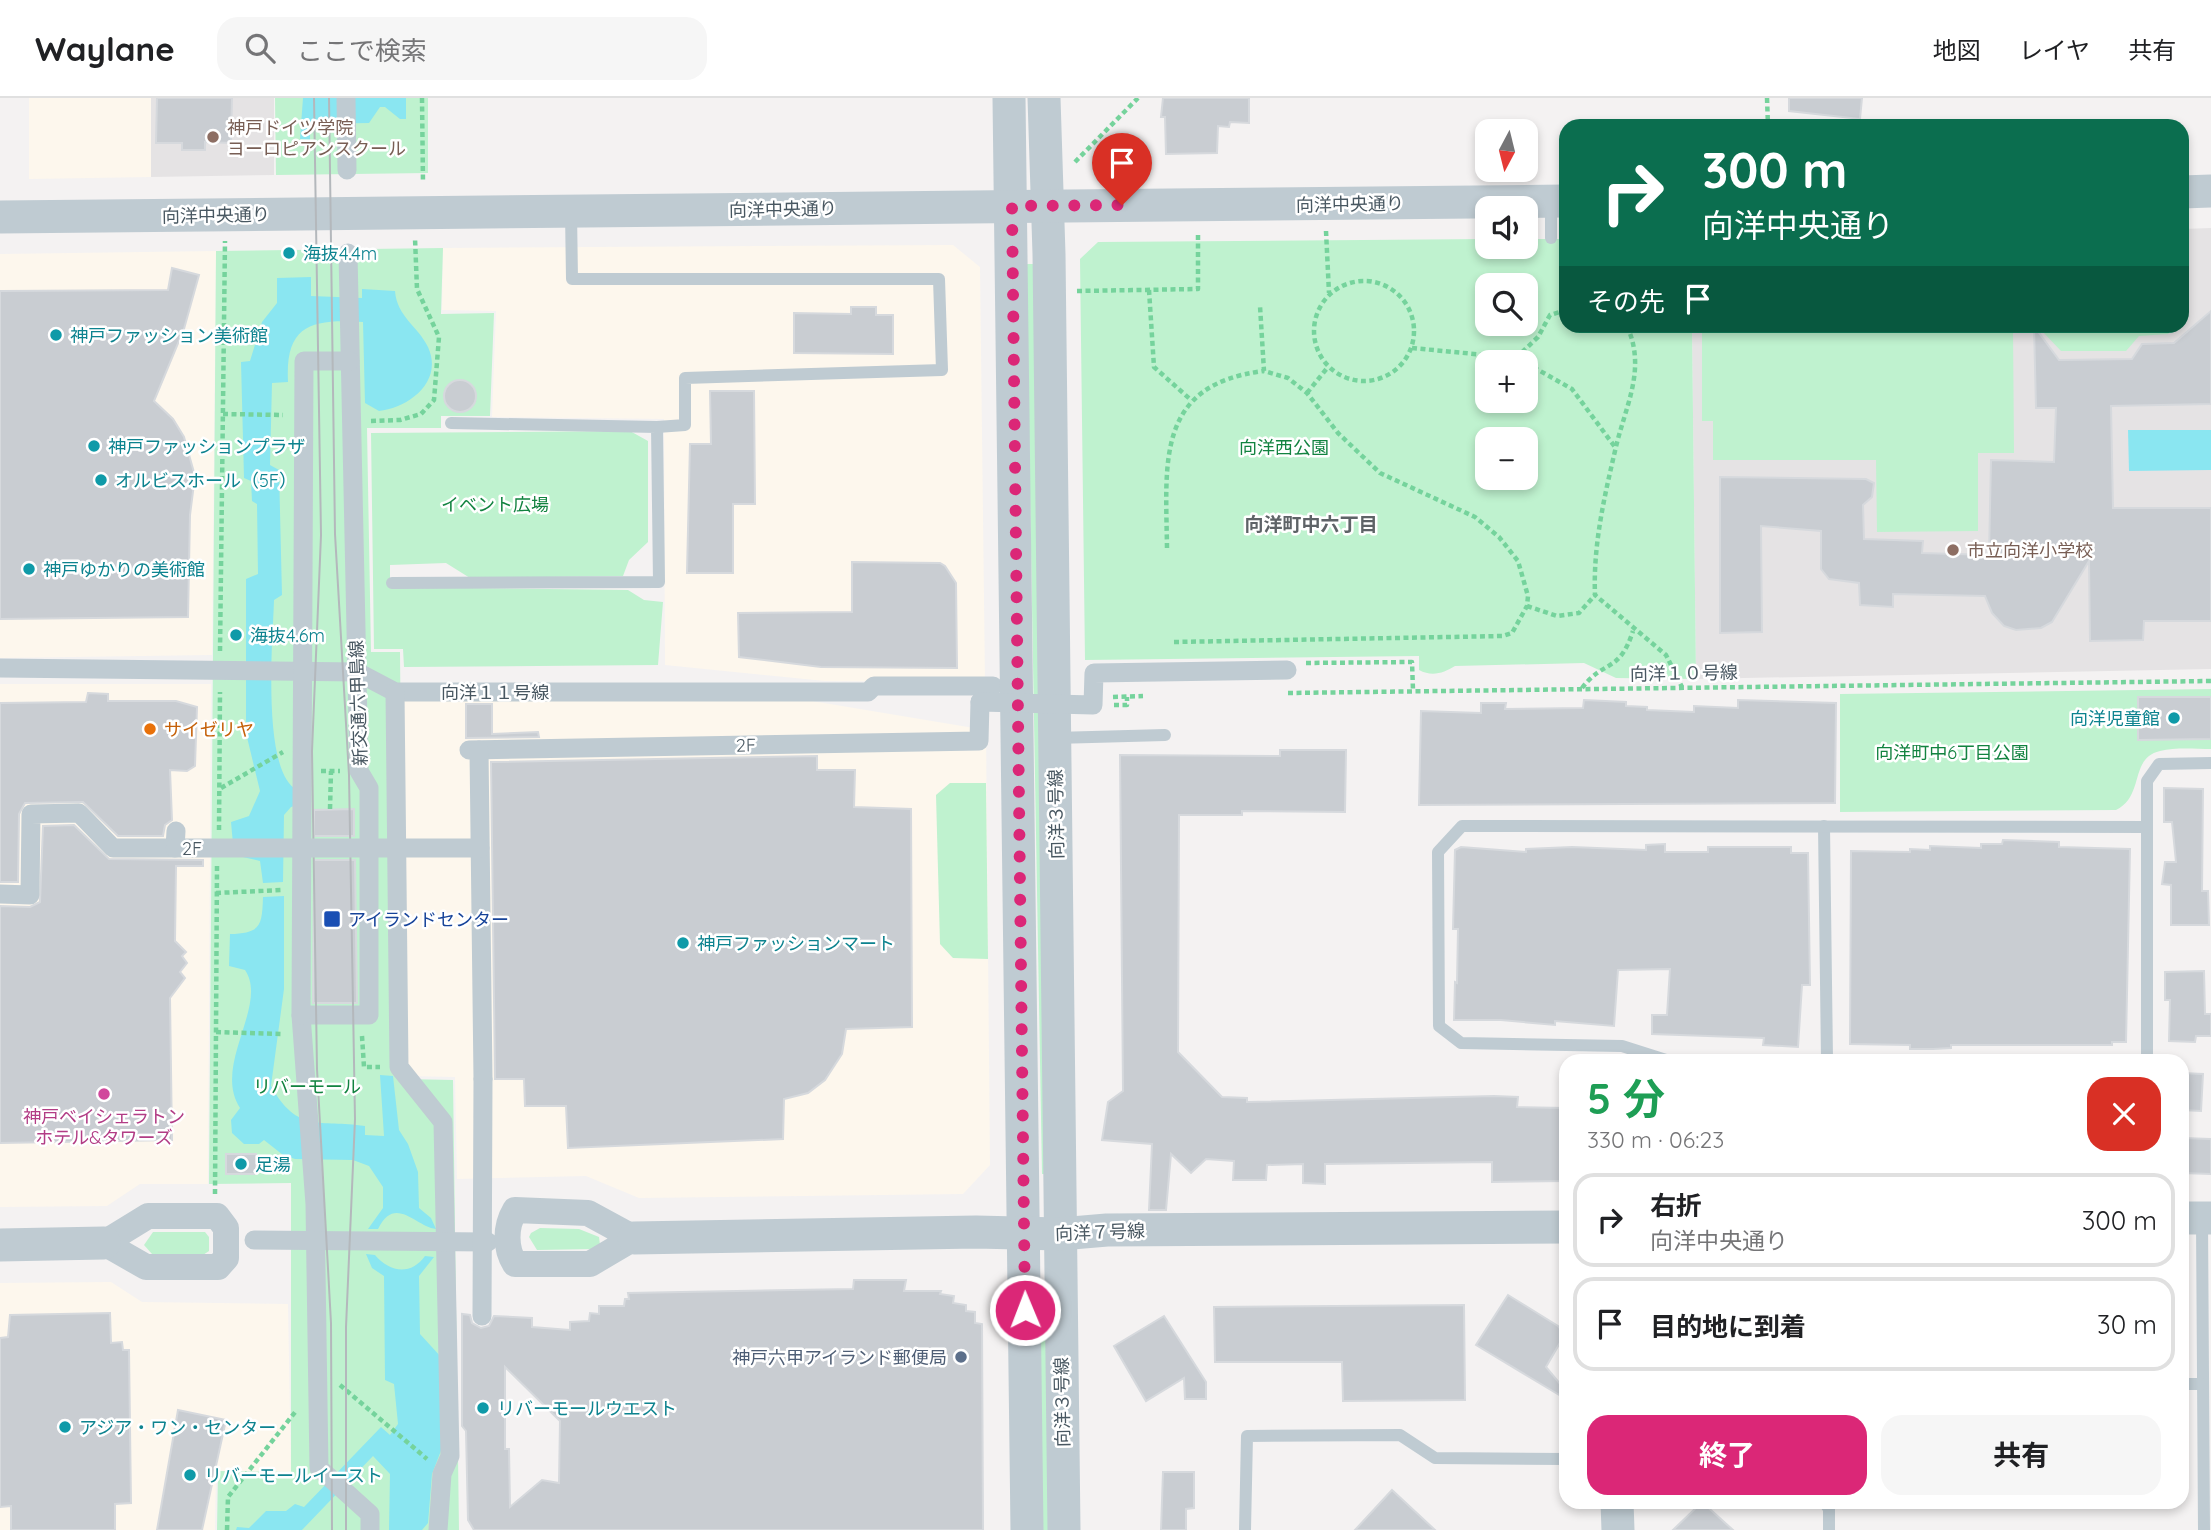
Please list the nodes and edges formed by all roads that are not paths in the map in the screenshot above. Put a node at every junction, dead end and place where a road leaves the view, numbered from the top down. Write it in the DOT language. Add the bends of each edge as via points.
graph roads {
  1 [pos="346,98"];
  2 [pos="1009,98"];
  3 [pos="1044,98"];
  4 [pos="347,170"];
  5 [pos="2211,191"];
  6 [pos="2189,192"];
  7 [pos="1559,201"];
  8 [pos="1012,206"];
  9 [pos="1047,206"];
  10 [pos="571,212"];
  11 [pos="0,218"];
  12 [pos="1551,238"];
  13 [pos="348,253"];
  14 [pos="350,361"];
  15 [pos="451,423"];
  16 [pos="657,426"];
  17 [pos="392,583"];
  18 [pos="1294,666"];
  19 [pos="0,668"];
  20 [pos="302,670"];
  21 [pos="357,672"];
  22 [pos="993,686"];
  23 [pos="395,692"];
  24 [pos="1165,736"];
  25 [pos="1055,738"];
  26 [pos="2211,763"];
  27 [pos="1824,826"];
  28 [pos="2147,827"];
  29 [pos="480,848"];
  30 [pos="0,894"];
  31 [pos="370,952"];
  32 [pos="397,953"];
  33 [pos="300,1015"];
  34 [pos="1647,1054"];
  35 [pos="1826,1054"];
  36 [pos="2147,1054"];
  37 [pos="2198,1218"];
  38 [pos="1559,1227"];
  39 [pos="1024,1234"];
  40 [pos="1060,1234"];
  41 [pos="634,1238"];
  42 [pos="254,1240"];
  43 [pos="316,1241"];
  44 [pos="447,1241"];
  45 [pos="488,1242"];
  46 [pos="104,1243"];
  47 [pos="0,1245"];
  48 [pos="482,1315"];
  49 [pos="2189,1384"];
  50 [pos="2202,1384"];
  51 [pos="1559,1459"];
  52 [pos="1617,1509"];
  53 [pos="1829,1509"];
  54 [pos="370,1530"];
  55 [pos="439,1530"];
  56 [pos="1027,1530"];
  57 [pos="1063,1530"];
  58 [pos="1245,1530"];
  59 [pos="1618,1530"];
  60 [pos="1829,1530"];
  61 [pos="2204,1530"];
  1 -- 4 [label="street"];
  2 -- 8 [label="street, 向洋３号線"];
  3 -- 9 [label="street, 向洋３号線"];
  5 -- 6 [label="street"];
  7 -- 9 [label="street, 向洋中央通り"];
  7 -- 12 [label="lane"];
  8 -- 9 [label="street, 向洋中央通り"];
  8 -- 10 [label="street, 向洋中央通り"];
  8 -- 39 [label="street, 向洋３号線"];
  9 -- 25 [label="street, 向洋３号線"];
  10 -- 11 [label="street, 向洋中央通り"];
  10 -- 16 [label="lane" via="572,279 939,279 942,370 685,378 685,425"];
  13 -- 14 [label="street, 新交通六甲島線"];
  14 -- 20 [label="street" via="304,361"];
  14 -- 21 [label="street, 新交通六甲島線"];
  15 -- 16 [label="lane"];
  16 -- 17 [label="lane" via="659,582"];
  18 -- 29 [label="street, 2F, bridge" via="1094,673 1093,705 980,702 979,741 474,750"];
  19 -- 20 [label="street, 向洋１１号線"];
  20 -- 21 [label="street, 向洋１１号線"];
  20 -- 33 [label="street"];
  21 -- 23 [label="street, 向洋１１号線"];
  21 -- 31 [label="street, 新交通六甲島線" via="359,771 369,788"];
  22 -- 23 [label="street, 向洋１１号線" via="874,686 872,692"];
  23 -- 32 [label="street"];
  24 -- 25 [label="lane"];
  25 -- 40 [label="street, 向洋３号線"];
  26 -- 28 [label="lane" via="2159,764 2147,781"];
  27 -- 28 [label="lane"];
  27 -- 34 [label="lane" via="1462,826 1438,852 1439,1026 1461,1044 1622,1046"];
  27 -- 35 [label="lane"];
  28 -- 36 [label="lane"];
  29 -- 30 [label="street, 2F, bridge" via="175,839 113,848 79,813 31,814 30,895"];
  29 -- 48 [label="street, 2F, bridge"];
  31 -- 32 [label="street"];
  31 -- 33 [label="street, 新交通六甲島線" via="369,1015"];
  32 -- 44 [label="street" via="399,1067 443,1122"];
  33 -- 43 [label="street"];
  37 -- 50 [label="lane"];
  38 -- 40 [label="street, 向洋７号線"];
  39 -- 40 [label="street, 向洋７号線"];
  39 -- 41 [label="street, 向洋７号線"];
  39 -- 56 [label="street, 向洋３号線"];
  40 -- 57 [label="street, 向洋３号線"];
  42 -- 43 [label="street"];
  43 -- 44 [label="street"];
  43 -- 54 [label="street" via="319,1468 370,1514"];
  44 -- 45 [label="street"];
  44 -- 55 [label="street" via="450,1456 442,1474"];
  46 -- 47 [label="street"];
  49 -- 50 [label="lane"];
  50 -- 61 [label="lane"];
  51 -- 58 [label="lane" via="1436,1458 1400,1435 1247,1436"];
  52 -- 59 [label="street"];
  53 -- 60 [label="lane"];
}
